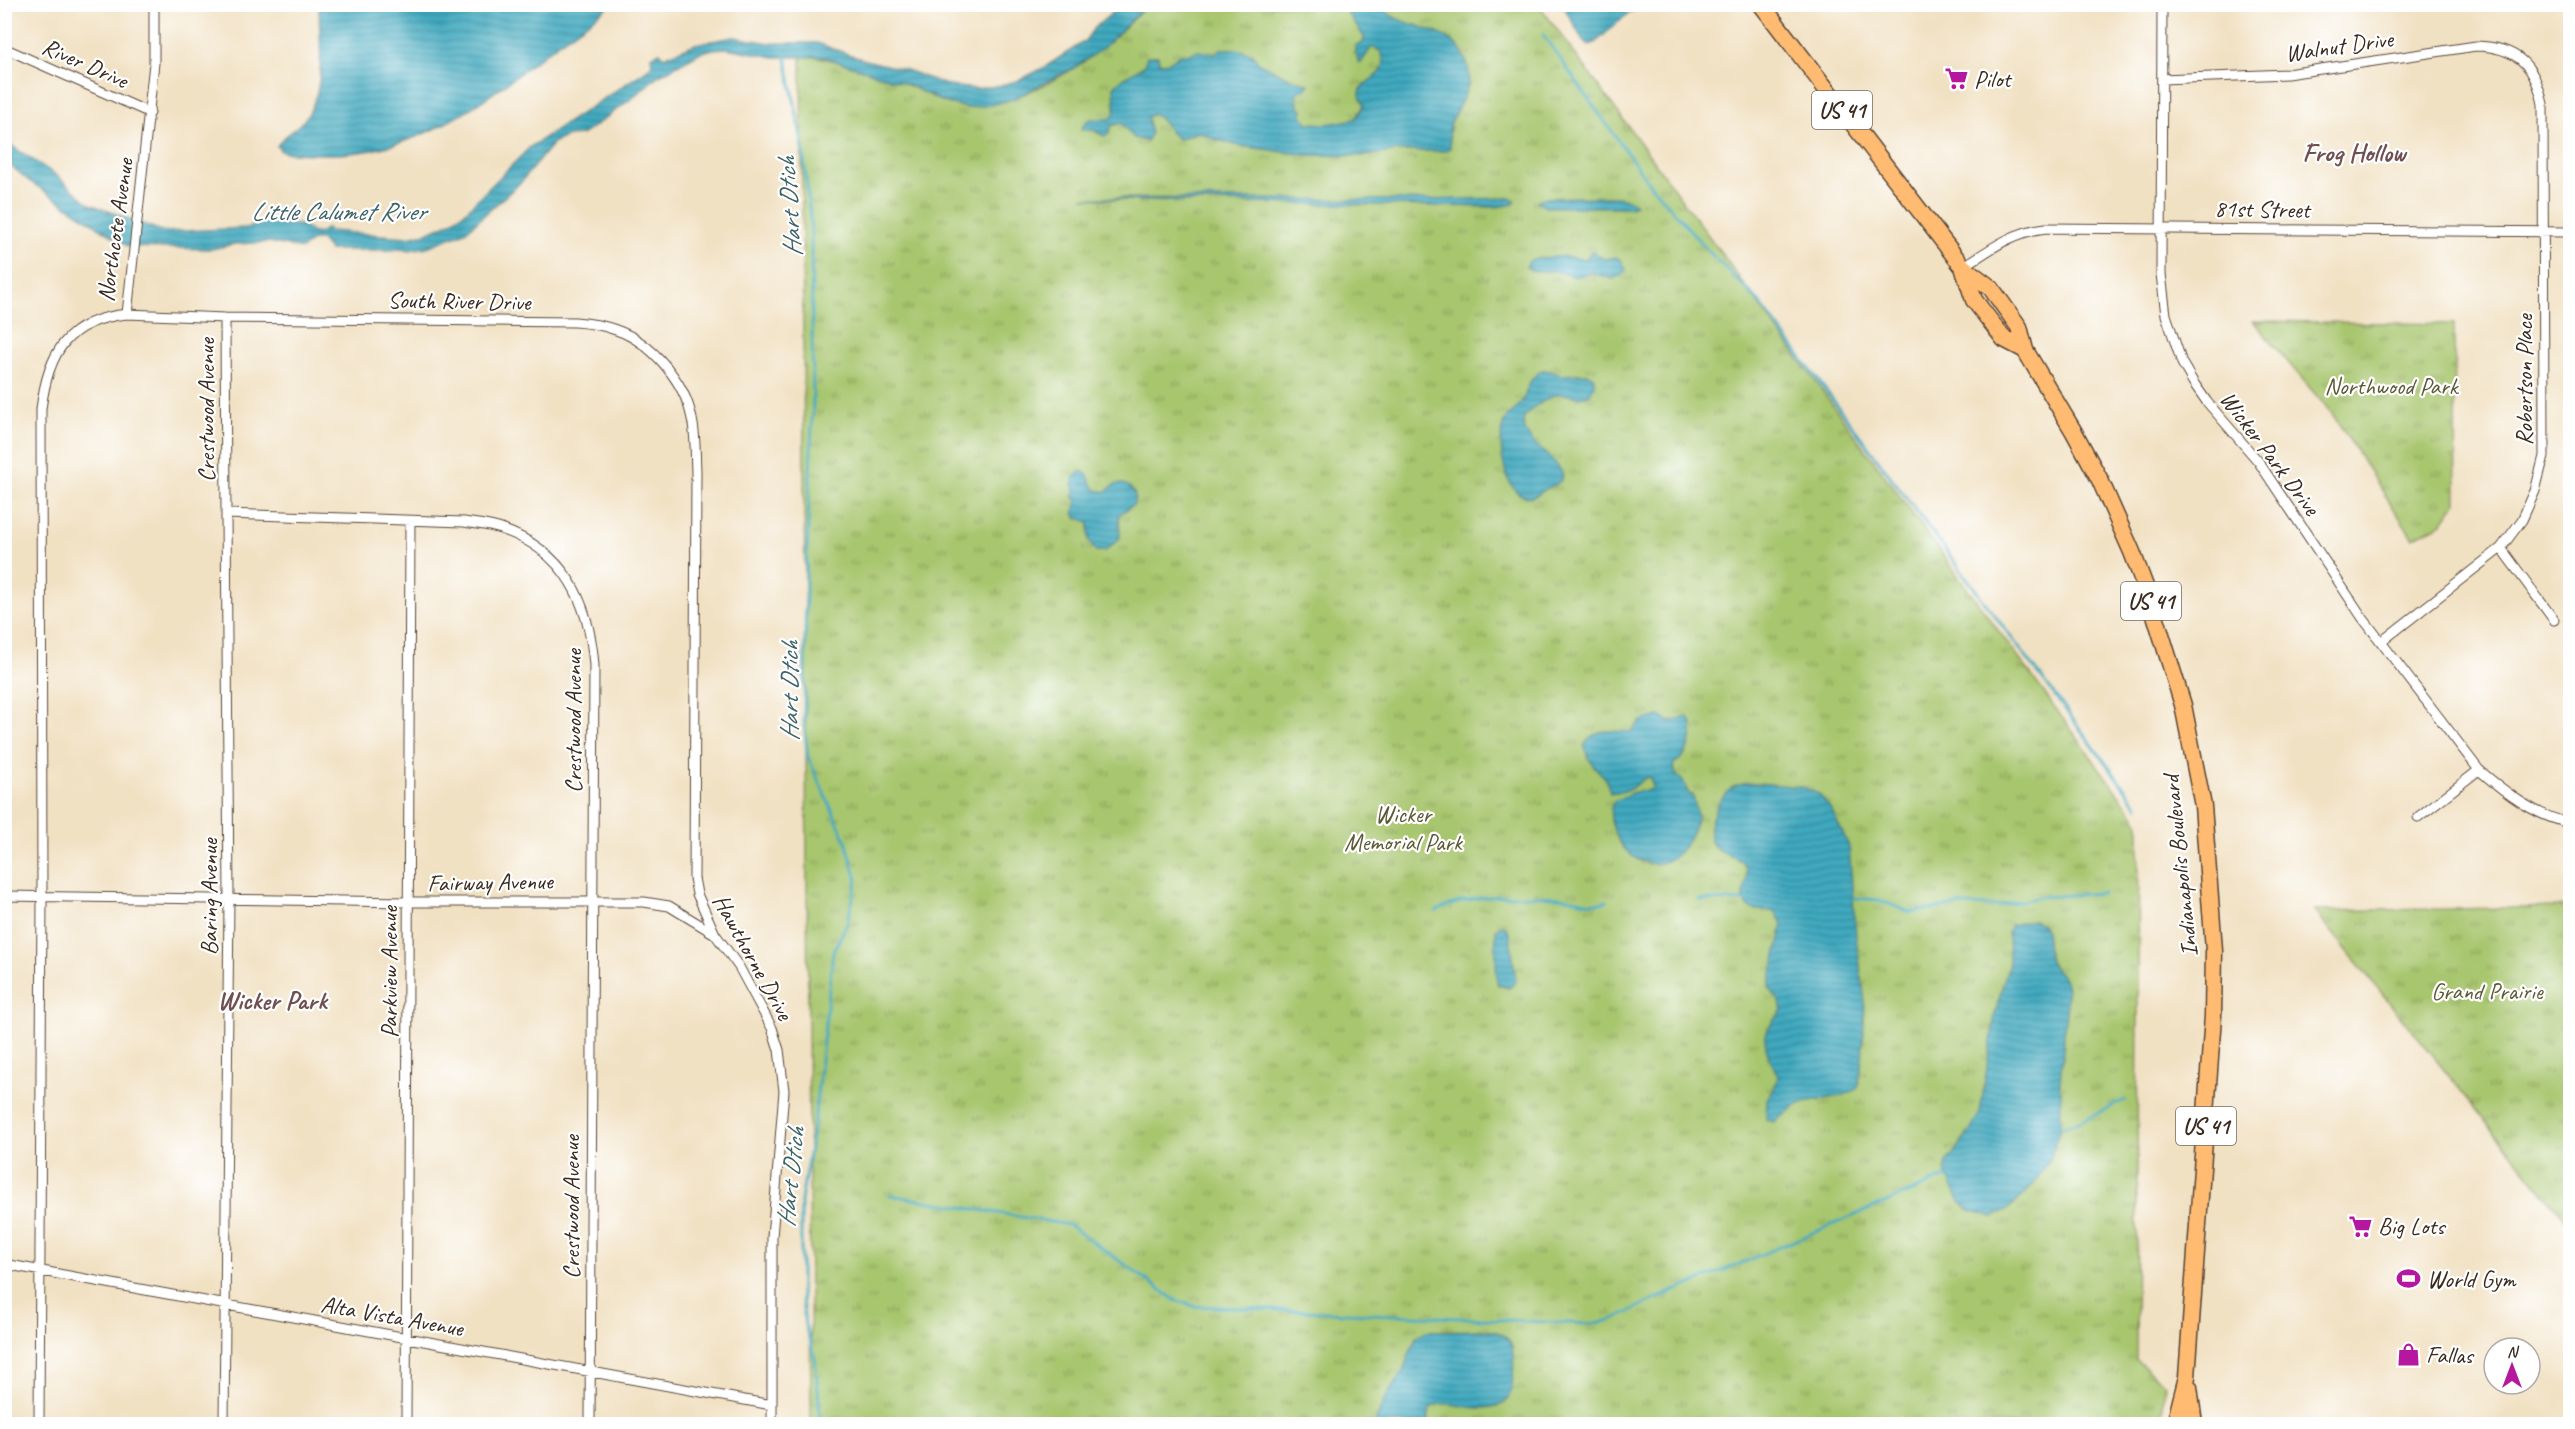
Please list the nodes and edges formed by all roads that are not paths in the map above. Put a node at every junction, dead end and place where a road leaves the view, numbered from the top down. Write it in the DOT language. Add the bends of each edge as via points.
graph roads {
  1 [pos="154,4"];
  2 [pos="1761,4"];
  3 [pos="2162,4"];
  4 [pos="4,48"];
  5 [pos="2518,56"];
  6 [pos="2162,79"];
  7 [pos="150,113"];
  8 [pos="2161,228"];
  9 [pos="2543,232"];
  10 [pos="2571,232"];
  11 [pos="1963,267"];
  12 [pos="127,314"];
  13 [pos="225,318"];
  14 [pos="696,471"];
  15 [pos="226,514"];
  16 [pos="410,520"];
  17 [pos="2500,548"];
  18 [pos="2554,620"];
  19 [pos="2381,642"];
  20 [pos="2479,770"];
  21 [pos="2418,817"];
  22 [pos="2571,823"];
  23 [pos="4,896"];
  24 [pos="42,897"];
  25 [pos="229,898"];
  26 [pos="592,900"];
  27 [pos="408,902"];
  28 [pos="715,934"];
  29 [pos="4,1264"];
  30 [pos="41,1270"];
  31 [pos="226,1305"];
  32 [pos="407,1338"];
  33 [pos="590,1371"];
  34 [pos="2187,1377"];
  35 [pos="772,1405"];
  36 [pos="39,1425"];
  37 [pos="224,1425"];
  38 [pos="406,1425"];
  39 [pos="590,1425"];
  40 [pos="772,1425"];
  41 [pos="2175,1425"];
  42 [pos="2194,1425"];
  1 -- 7 [label="street, Northcote Avenue"];
  2 -- 11 [label="highway, Indianapolis Boulevard / US 41"];
  3 -- 6 [label="street, Wicker Park Drive"];
  4 -- 7 [label="street, River Drive"];
  5 -- 6 [label="street, Walnut Drive" via="2505,49 2476,46 2287,74"];
  5 -- 9 [label="street, Robertson Place" via="2535,78 2543,104"];
  6 -- 8 [label="street, Wicker Park Drive"];
  7 -- 12 [label="street, Northcote Avenue"];
  8 -- 9 [label="street, 81st Street"];
  8 -- 11 [label="street, 81st Street" via="2030,229 1999,243"];
  8 -- 19 [label="street, Wicker Park Drive" via="2163,296 2182,363 2206,402 2258,461"];
  9 -- 10 [label="street, 81st Street"];
  9 -- 17 [label="street, Robertson Place" via="2544,456 2522,520"];
  11 -- 34 [label="highway, Indianapolis Boulevard / US 41" via="1974,300 2004,339 2025,350 2100,480 2151,602 2183,705 2203,806 2214,950 2213,1016"];
  12 -- 13 [label="street, South River Drive"];
  12 -- 24 [label="street, Northcote Avenue" via="97,320 71,336 51,362 45,381 41,409"];
  13 -- 14 [label="street, South River Drive" via="575,322 617,330 648,348 686,396 692,418"];
  13 -- 15 [label="street, Crestwood Avenue"];
  14 -- 28 [label="street, Hawthorne Drive" via="694,878"];
  15 -- 16 [label="street, Crestwood Avenue"];
  15 -- 25 [label="street, Baring Avenue"];
  16 -- 26 [label="street, Crestwood Avenue" via="501,528 538,548 564,571 579,594 588,619 594,665"];
  16 -- 27 [label="street, Parkview Avenue"];
  17 -- 18 [label="street"];
  17 -- 19 [label="street, Robertson Place"];
  19 -- 20 [label="street, Wicker Park Drive"];
  20 -- 21 [label="street"];
  20 -- 22 [label="street, Wicker Park Drive" via="2530,808"];
  23 -- 24 [label="street, Fairway Avenue"];
  24 -- 25 [label="street, Fairway Avenue"];
  24 -- 30 [label="street, Northcote Avenue"];
  25 -- 27 [label="street, Fairway Avenue"];
  25 -- 31 [label="street, Baring Avenue"];
  26 -- 27 [label="street, Fairway Avenue"];
  26 -- 28 [label="street, Fairway Avenue" via="669,906"];
  26 -- 33 [label="street, Crestwood Avenue"];
  27 -- 32 [label="street, Parkview Avenue"];
  28 -- 35 [label="street, Hawthorne Drive" via="740,967 772,1028 782,1070 783,1119 772,1237"];
  29 -- 30 [label="street, Alta Vista Avenue"];
  30 -- 31 [label="street, Alta Vista Avenue"];
  30 -- 36 [label="street, Northcote Avenue"];
  31 -- 32 [label="street, Alta Vista Avenue"];
  31 -- 37 [label="street, Baring Avenue"];
  32 -- 33 [label="street, Alta Vista Avenue"];
  32 -- 38 [label="street, Parkview Avenue"];
  33 -- 35 [label="street, Alta Vista Avenue"];
  33 -- 39 [label="street, Crestwood Avenue"];
  34 -- 41 [label="highway, Indianapolis Boulevard / US 41"];
  34 -- 42 [label="highway, Indianapolis Boulevard / US 41"];
  35 -- 40 [label="street, Hawthorne Drive"];
}
